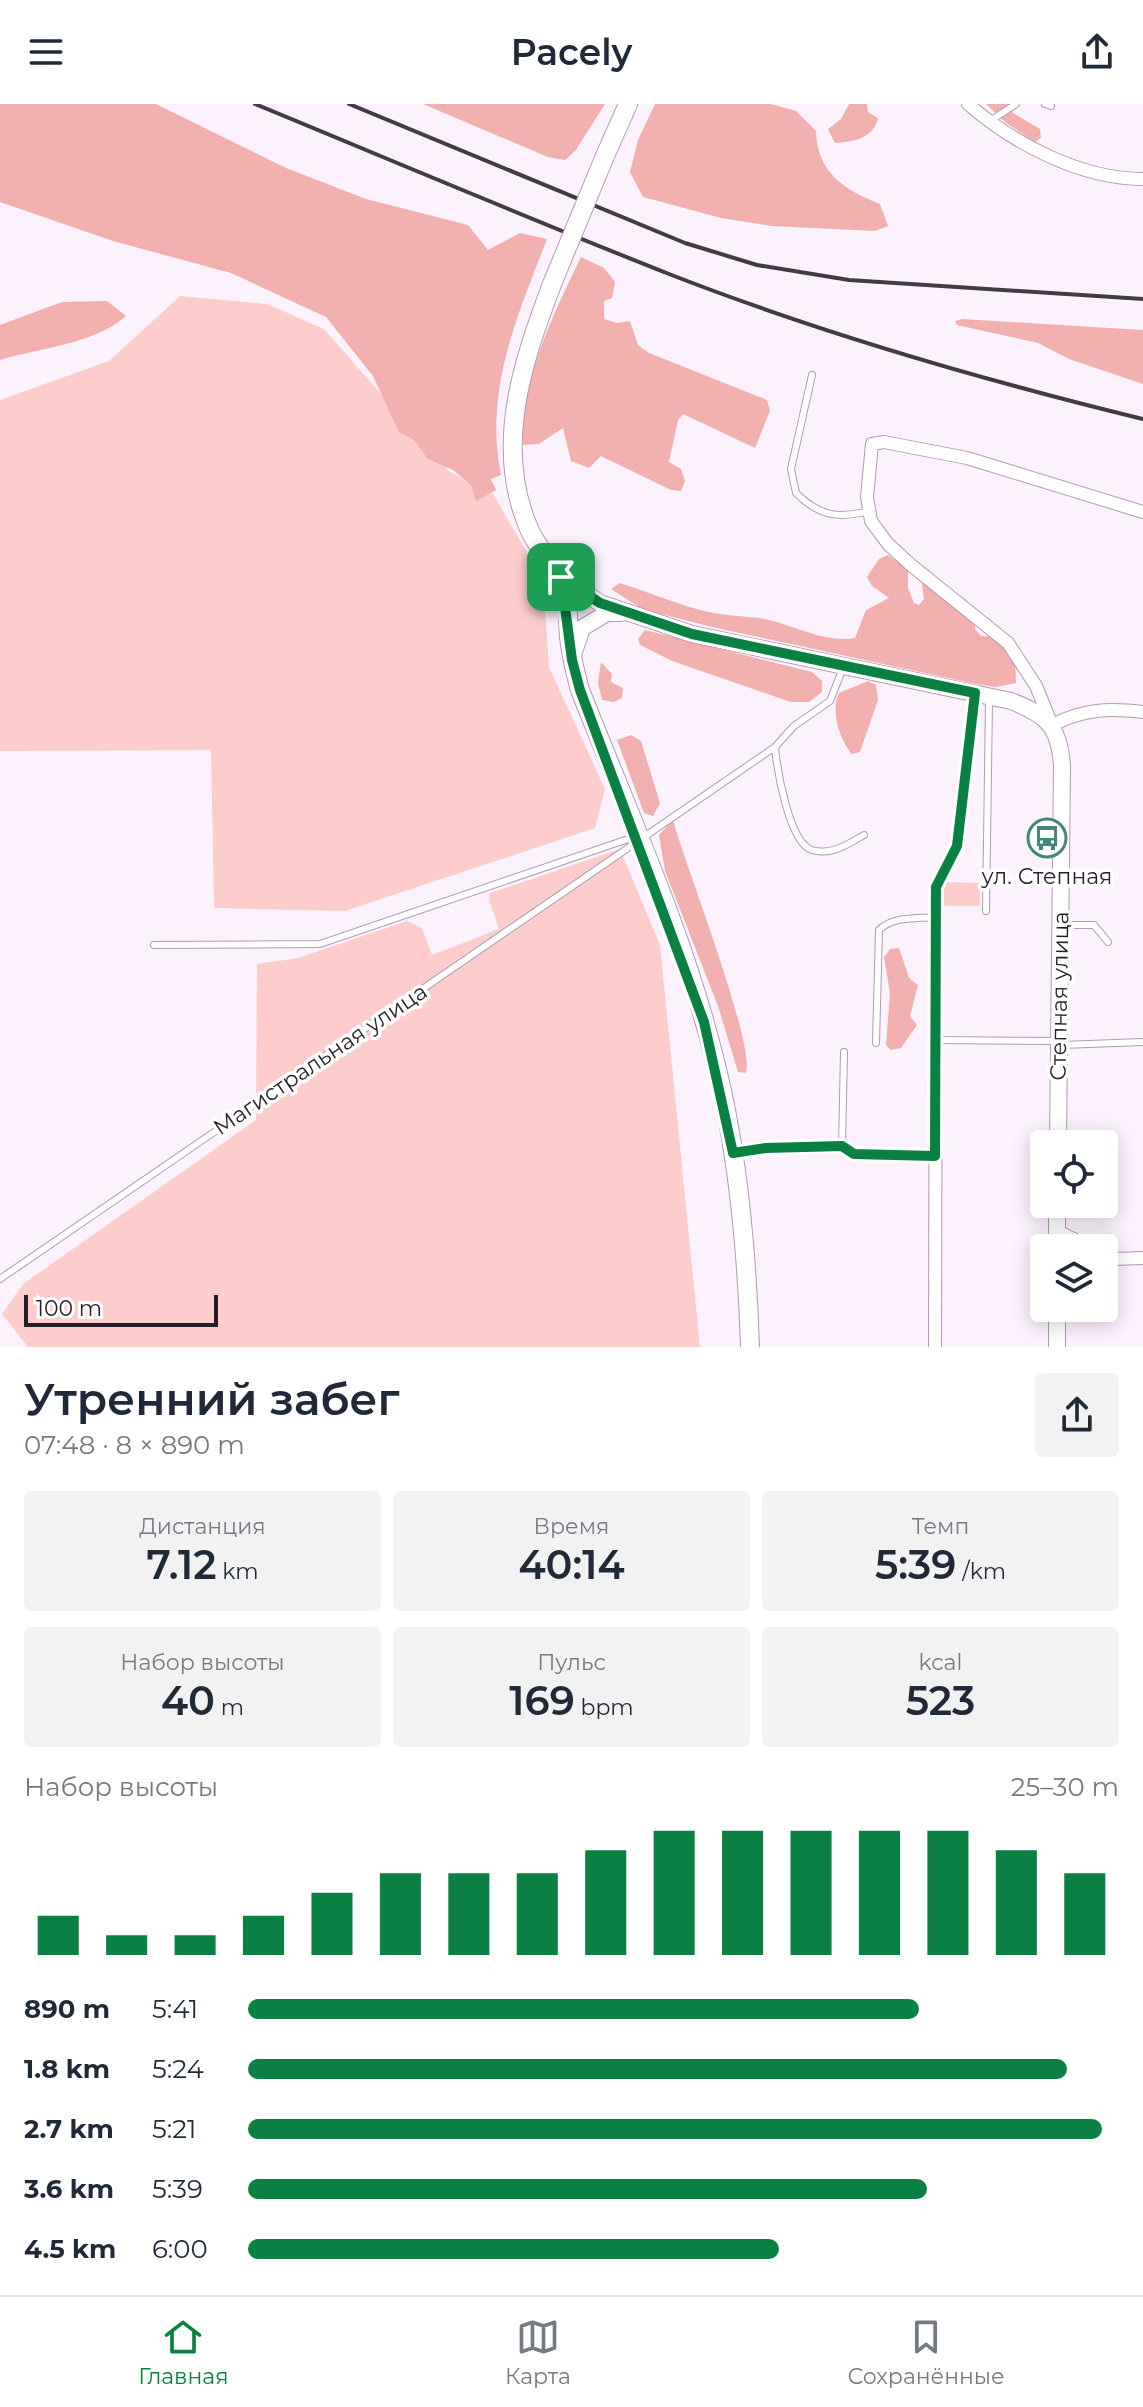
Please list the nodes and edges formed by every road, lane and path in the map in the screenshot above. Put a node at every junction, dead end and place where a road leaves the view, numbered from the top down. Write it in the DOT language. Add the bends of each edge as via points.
graph roads {
  1 [pos="628,104"];
  2 [pos="968,104"];
  3 [pos="1016,104"];
  4 [pos="990,121"];
  5 [pos="1143,179"];
  6 [pos="812,375"];
  7 [pos="869,511"];
  8 [pos="1143,512"];
  9 [pos="561,577"];
  10 [pos="626,614"];
  11 [pos="572,660"];
  12 [pos="843,668"];
  13 [pos="982,694"];
  14 [pos="1143,712"];
  15 [pos="1052,725"];
  16 [pos="775,747"];
  17 [pos="864,835"];
  18 [pos="638,838"];
  19 [pos="986,911"];
  20 [pos="935,917"];
  21 [pos="1060,925"];
  22 [pos="1108,942"];
  23 [pos="154,945"];
  24 [pos="935,1040"];
  25 [pos="1143,1042"];
  26 [pos="876,1043"];
  27 [pos="1059,1043"];
  28 [pos="844,1052"];
  29 [pos="1058,1130"];
  30 [pos="842,1146"];
  31 [pos="733,1153"];
  32 [pos="935,1156"];
  33 [pos="1057,1218"];
  34 [pos="1057,1231"];
  35 [pos="1063,1234"];
  36 [pos="1143,1258"];
  37 [pos="1118,1259"];
  38 [pos="0,1279"];
  39 [pos="1057,1322"];
  40 [pos="750,1347"];
  41 [pos="935,1347"];
  42 [pos="1057,1347"];
  1 -- 9 [label="main road, bridge" via="552,284 515,401 512,460 523,515 545,559"];
  2 -- 4 [label="street"];
  3 -- 4 [label="lane"];
  4 -- 5 [label="street" via="1084,172"];
  6 -- 7 [label="lane" via="791,469 796,493 835,517"];
  7 -- 8 [label="street" via="872,444 884,442 967,458"];
  7 -- 15 [label="street, Степная улица" via="888,544 1008,643 1036,686"];
  9 -- 10 [label="street"];
  9 -- 11 [label="main road"];
  10 -- 11 [label="street" via="607,613 582,628"];
  10 -- 12 [label="street"];
  11 -- 18 [label="main road"];
  12 -- 13 [label="street"];
  12 -- 16 [label="lane, Магистральная улица" via="830,701"];
  13 -- 15 [label="street" via="1033,710"];
  13 -- 19 [label="lane"];
  13 -- 20 [label="street" via="957,846 936,887"];
  14 -- 15 [label="street" via="1080,711"];
  15 -- 21 [label="street, Степная улица" via="1062,765"];
  16 -- 17 [label="lane" via="778,775 799,841 811,850 837,850"];
  16 -- 18 [label="lane, Магистральная улица"];
  18 -- 23 [label="lane" via="320,944"];
  18 -- 31 [label="main road" via="704,1022"];
  18 -- 38 [label="lane, Магистральная улица"];
  20 -- 24 [label="street"];
  20 -- 26 [label="lane" via="886,922 879,930"];
  21 -- 22 [label="lane" via="1094,925"];
  21 -- 27 [label="street, Степная улица"];
  24 -- 27 [label="lane"];
  24 -- 32 [label="street"];
  25 -- 27 [label="lane"];
  27 -- 29 [label="street, Степная улица"];
  28 -- 30 [label="lane"];
  30 -- 31 [label="lane"];
  30 -- 32 [label="lane" via="854,1154"];
  31 -- 40 [label="main road"];
  32 -- 41 [label="street"];
  33 -- 34 [label="street"];
  34 -- 35 [label="street"];
  36 -- 37 [label="street"];
  39 -- 42 [label="street"];
}
